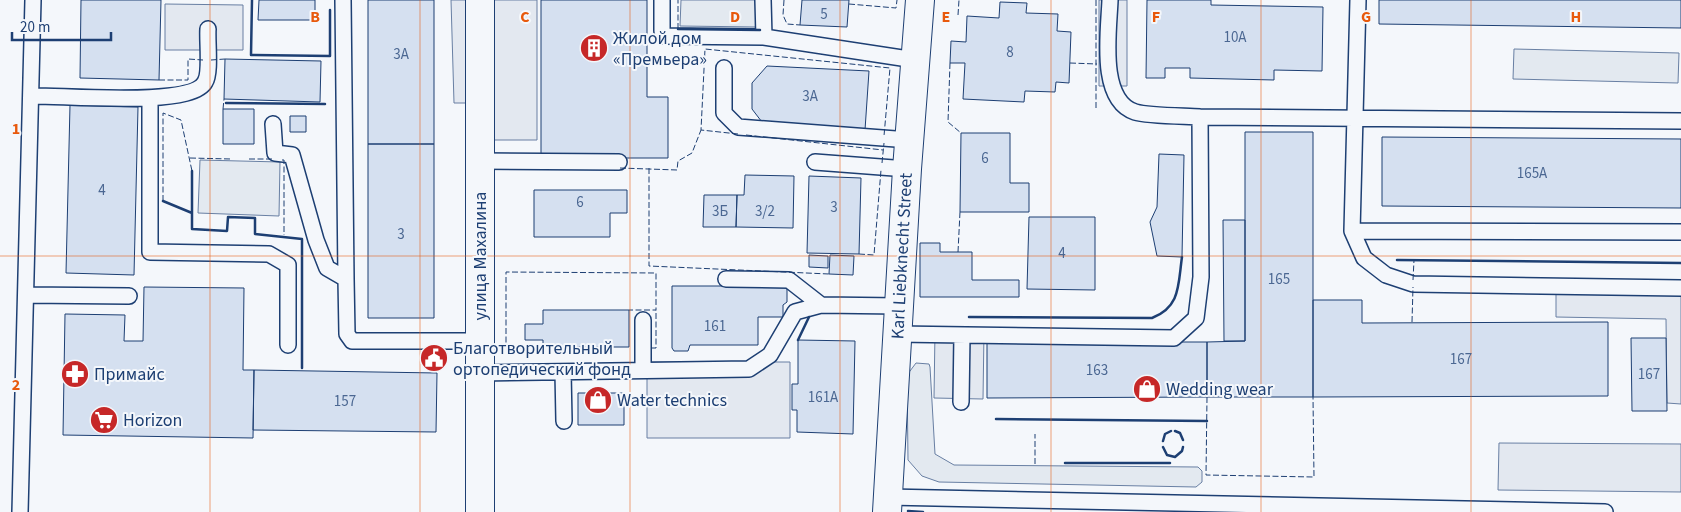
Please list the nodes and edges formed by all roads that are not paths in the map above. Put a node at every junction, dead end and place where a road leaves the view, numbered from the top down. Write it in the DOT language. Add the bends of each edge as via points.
graph roads {
  1 [pos="33,0"];
  2 [pos="343,0"];
  3 [pos="480,0"];
  4 [pos="662,0"];
  5 [pos="763,0"];
  6 [pos="920,0"];
  7 [pos="1110,0"];
  8 [pos="1358,0"];
  9 [pos="208,29"];
  10 [pos="764,37"];
  11 [pos="915,60"];
  12 [pos="724,68"];
  13 [pos="31,96"];
  14 [pos="150,99"];
  15 [pos="1200,117"];
  16 [pos="1355,118"];
  17 [pos="1681,121"];
  18 [pos="273,124"];
  19 [pos="909,140"];
  20 [pos="480,161"];
  21 [pos="618,162"];
  22 [pos="815,162"];
  23 [pos="907,169"];
  24 [pos="1352,231"];
  25 [pos="1681,232"];
  26 [pos="346,279"];
  27 [pos="726,279"];
  28 [pos="1681,288"];
  29 [pos="26,295"];
  30 [pos="129,296"];
  31 [pos="821,305"];
  32 [pos="899,306"];
  33 [pos="643,320"];
  34 [pos="897,334"];
  35 [pos="962,335"];
  36 [pos="480,341"];
  37 [pos="288,345"];
  38 [pos="644,370"];
  39 [pos="564,372"];
  40 [pos="480,373"];
  41 [pos="961,402"];
  42 [pos="564,422"];
  43 [pos="887,505"];
  44 [pos="20,512"];
  45 [pos="480,512"];
  46 [pos="1605,512"];
  1 -- 13 [label="lane"];
  2 -- 26 [label="lane"];
  3 -- 20 [label="street, улица Махалина"];
  4 -- 10 [label="lane" via="662,31 665,36"];
  5 -- 10 [label="lane"];
  6 -- 11 [label="street, Karl Liebknecht Street"];
  7 -- 15 [label="lane" via="1108,74 1121,102 1135,112"];
  8 -- 16 [label="lane"];
  9 -- 14 [label="lane" via="207,80 202,87 175,97"];
  10 -- 11 [label="lane"];
  11 -- 19 [label="street, Karl Liebknecht Street"];
  12 -- 19 [label="lane" via="724,112 738,127"];
  13 -- 14 [label="lane"];
  13 -- 29 [label="lane"];
  14 -- 37 [label="lane" via="150,257 269,254 288,265"];
  15 -- 16 [label="lane"];
  15 -- 35 [label="lane" via="1201,277 1196,318 1174,338"];
  16 -- 17 [label="lane"];
  16 -- 24 [label="lane"];
  18 -- 26 [label="lane" via="275,153 292,155 327,268"];
  19 -- 23 [label="street, Karl Liebknecht Street"];
  20 -- 21 [label="lane"];
  20 -- 36 [label="street, улица Махалина"];
  22 -- 23 [label="lane"];
  23 -- 32 [label="street, Karl Liebknecht Street"];
  24 -- 25 [label="lane"];
  24 -- 28 [label="lane" via="1364,258 1386,275 1413,284"];
  26 -- 36 [label="lane" via="347,334 352,341"];
  27 -- 31 [label="lane" via="789,280"];
  29 -- 30 [label="lane"];
  29 -- 44 [label="lane"];
  31 -- 32 [label="lane"];
  31 -- 38 [label="lane" via="795,312 770,355 749,369"];
  32 -- 34 [label="street, Karl Liebknecht Street"];
  33 -- 38 [label="lane"];
  34 -- 35 [label="lane"];
  34 -- 43 [label="street, Karl Liebknecht Street"];
  35 -- 41 [label="lane"];
  36 -- 40 [label="street, улица Махалина"];
  38 -- 39 [label="lane"];
  39 -- 40 [label="lane"];
  39 -- 42 [label="lane"];
  40 -- 45 [label="street, улица Махалина"];
  43 -- 46 [label="lane"];
}
